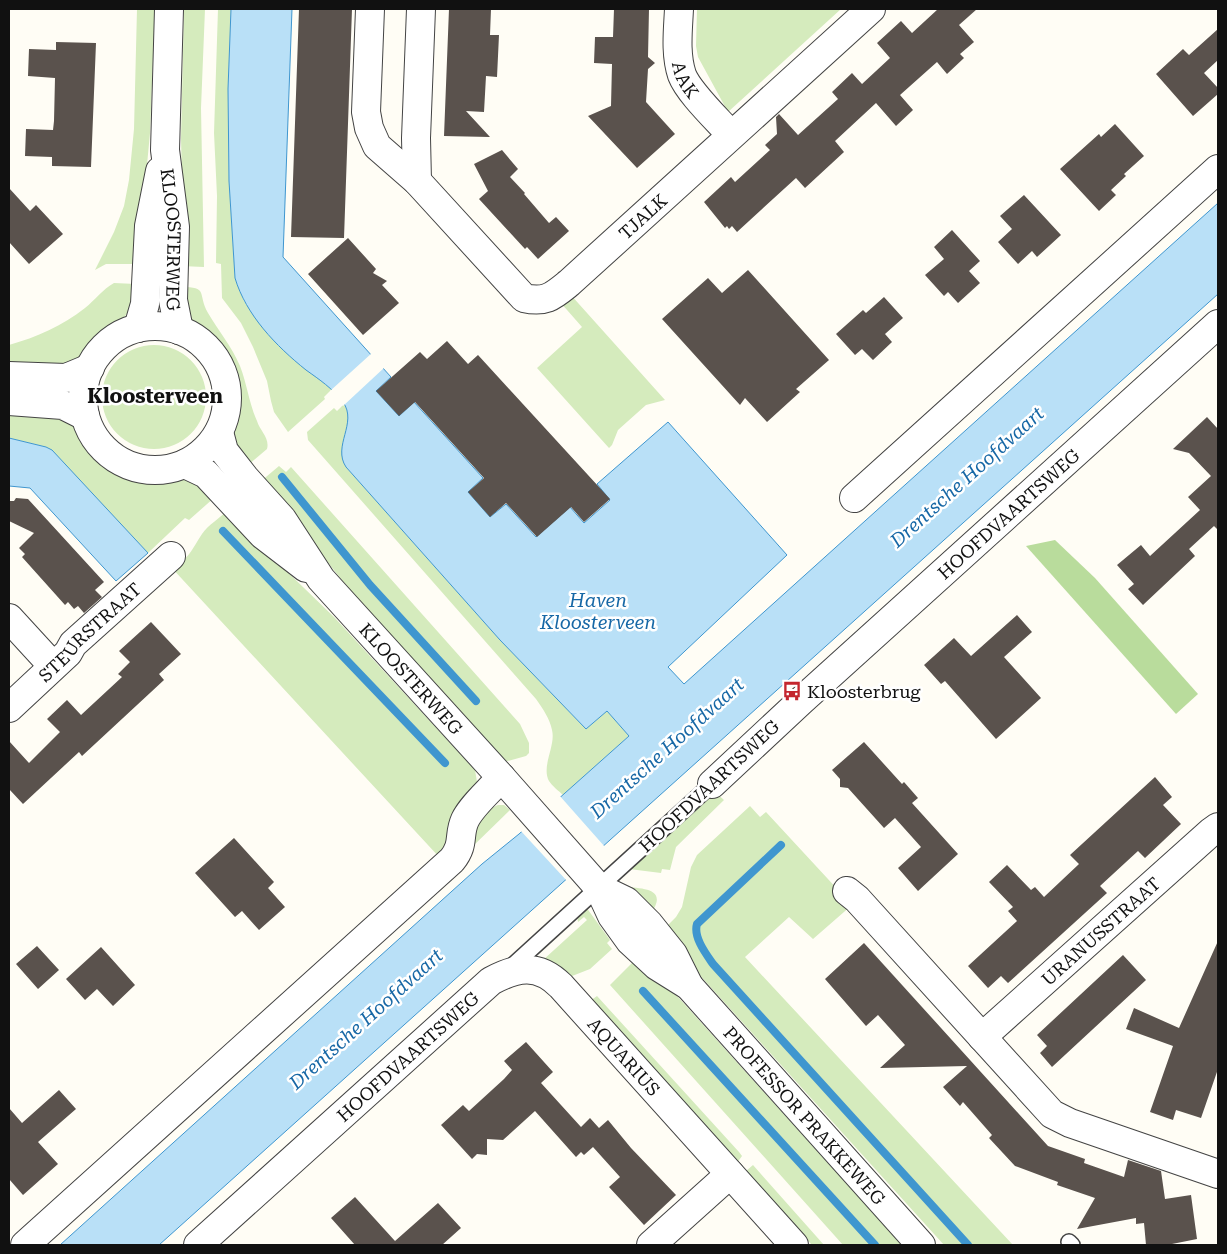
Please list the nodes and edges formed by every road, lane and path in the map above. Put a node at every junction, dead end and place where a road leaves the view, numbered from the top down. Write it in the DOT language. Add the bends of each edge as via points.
graph roads {
  1 [pos="169,9"];
  2 [pos="370,9"];
  3 [pos="421,9"];
  4 [pos="679,9"];
  5 [pos="871,9"];
  6 [pos="731,135"];
  7 [pos="165,150"];
  8 [pos="1218,169"];
  9 [pos="417,180"];
  10 [pos="1218,324"];
  11 [pos="138,328"];
  12 [pos="179,330"];
  13 [pos="90,368"];
  14 [pos="9,376"];
  15 [pos="9,401"];
  16 [pos="85,416"];
  17 [pos="219,432"];
  18 [pos="185,464"];
  19 [pos="854,498"];
  20 [pos="171,556"];
  21 [pos="321,580"];
  22 [pos="9,618"];
  23 [pos="54,666"];
  24 [pos="9,708"];
  25 [pos="502,777"];
  26 [pos="712,784"];
  27 [pos="1218,827"];
  28 [pos="592,880"];
  29 [pos="846,891"];
  30 [pos="504,974"];
  31 [pos="982,1037"];
  32 [pos="730,1174"];
  33 [pos="1218,1174"];
  34 [pos="25,1245"];
  35 [pos="198,1245"];
  36 [pos="651,1245"];
  37 [pos="794,1245"];
  38 [pos="921,1245"];
  1 -- 7 [label="street, KLOOSTERWEG"];
  2 -- 9 [label="street, TJALK" via="366,112 369,128 377,146"];
  3 -- 9 [label="street"];
  4 -- 6 [label="street, AAK" via="682,75"];
  5 -- 6 [label="street, TJALK"];
  6 -- 9 [label="street, TJALK" via="551,298 536,301 524,298"];
  7 -- 11 [label="street, KLOOSTERWEG" via="149,226 145,304"];
  7 -- 12 [label="street, KLOOSTERWEG" via="175,227 173,300"];
  8 -- 19 [label="street"];
  10 -- 26 [label="street, HOOFDVAARTSWEG"];
  11 -- 12 [label="street" via="159,326"];
  11 -- 13 [label="street" via="118,337 102,350"];
  12 -- 17 [label="street" via="212,354 222,372 227,392 226,412"];
  13 -- 14 [label="street" via="66,378"];
  13 -- 16 [label="street" via="83,394"];
  15 -- 16 [label="street" via="63,405"];
  16 -- 18 [label="street" via="96,439 113,457 136,468 160,470"];
  17 -- 18 [label="street" via="204,451"];
  17 -- 21 [label="street, KLOOSTERWEG" via="224,451 282,519"];
  18 -- 21 [label="street, KLOOSTERWEG" via="206,474 263,535"];
  20 -- 23 [label="street, STEURSTRAAT" via="73,644"];
  21 -- 25 [label="street, KLOOSTERWEG"];
  22 -- 23 [label="street"];
  23 -- 24 [label="street, STEURSTRAAT"];
  25 -- 28 [label="street"];
  25 -- 34 [label="street" via="464,822 458,852 452,860"];
  26 -- 28 [label="lane, HOOFDVAARTSWEG"];
  27 -- 31 [label="street, URANUSSTRAAT"];
  28 -- 30 [label="lane, HOOFDVAARTSWEG"];
  28 -- 38 [label="street, PROFESSOR PRAKKEWEG" via="612,916 640,933 657,966 688,986"];
  29 -- 31 [label="street" via="857,899"];
  30 -- 32 [label="street, AQUARIUS" via="530,969 541,971 555,980"];
  30 -- 35 [label="street, HOOFDVAARTSWEG" via="491,981"];
  31 -- 33 [label="street" via="1052,1114"];
  32 -- 36 [label="street"];
  32 -- 37 [label="street, AQUARIUS"];
}
